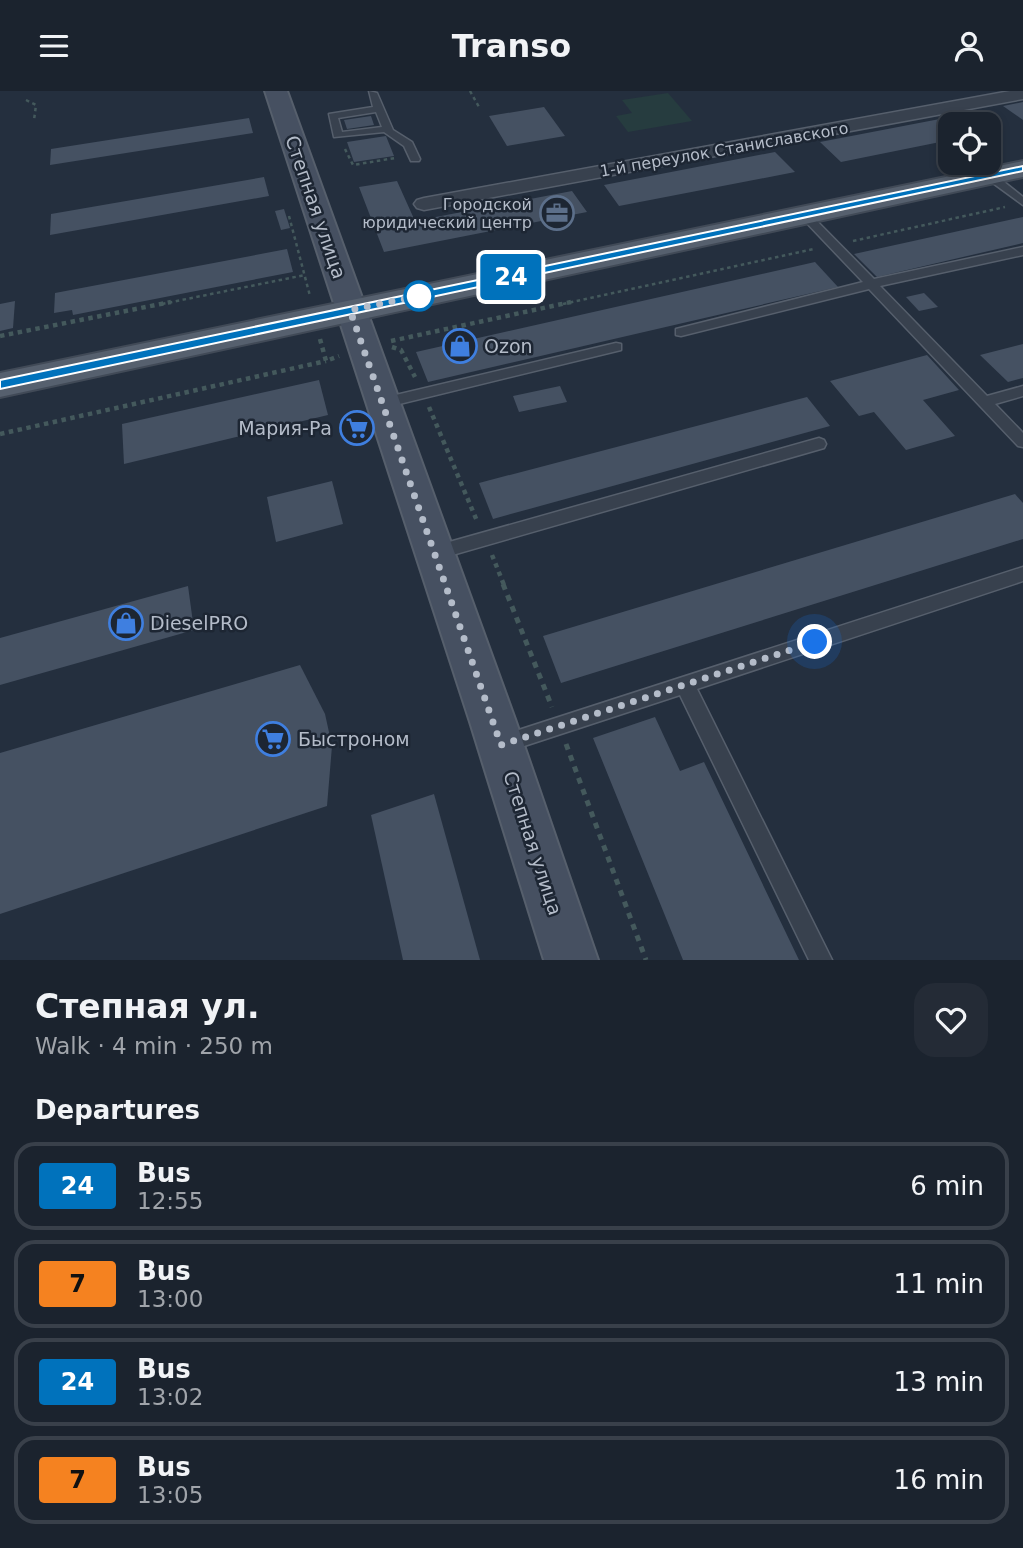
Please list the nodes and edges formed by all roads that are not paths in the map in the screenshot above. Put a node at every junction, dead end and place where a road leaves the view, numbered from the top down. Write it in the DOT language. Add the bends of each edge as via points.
graph roads {
  1 [pos="276,91"];
  2 [pos="372,93"];
  3 [pos="1023,94"];
  4 [pos="379,109"];
  5 [pos="387,129"];
  6 [pos="414,157"];
  7 [pos="1023,169"];
  8 [pos="990,176"];
  9 [pos="1023,202"];
  10 [pos="424,204"];
  11 [pos="805,215"];
  12 [pos="1023,251"];
  13 [pos="871,284"];
  14 [pos="681,332"];
  15 [pos="346,339"];
  16 [pos="616,347"];
  17 [pos="0,385"];
  18 [pos="1023,391"];
  19 [pos="985,402"];
  20 [pos="383,403"];
  21 [pos="1023,442"];
  22 [pos="819,444"];
  23 [pos="435,553"];
  24 [pos="1023,574"];
  25 [pos="685,685"];
  26 [pos="501,745"];
  27 [pos="570,960"];
  28 [pos="821,960"];
  1 -- 15 [label="street, Степная улица"];
  2 -- 4 [label="lane"];
  3 -- 10 [label="street, 1-й переулок Станиславского"];
  4 -- 5 [label="lane"];
  4 -- 5 [label="lane" via="332,117 338,135"];
  5 -- 6 [label="lane" via="408,144"];
  7 -- 8 [label="main road"];
  8 -- 9 [label="lane"];
  8 -- 11 [label="main road"];
  11 -- 13 [label="lane"];
  11 -- 15 [label="main road"];
  12 -- 13 [label="lane"];
  13 -- 14 [label="lane"];
  13 -- 19 [label="lane"];
  15 -- 17 [label="main road"];
  15 -- 20 [label="street, Степная улица"];
  16 -- 20 [label="lane"];
  18 -- 19 [label="lane"];
  19 -- 21 [label="lane"];
  20 -- 23 [label="street, Степная улица"];
  22 -- 23 [label="lane"];
  23 -- 26 [label="street, Степная улица"];
  24 -- 25 [label="lane"];
  25 -- 26 [label="lane"];
  25 -- 28 [label="lane"];
  26 -- 27 [label="street, Степная улица"];
}
